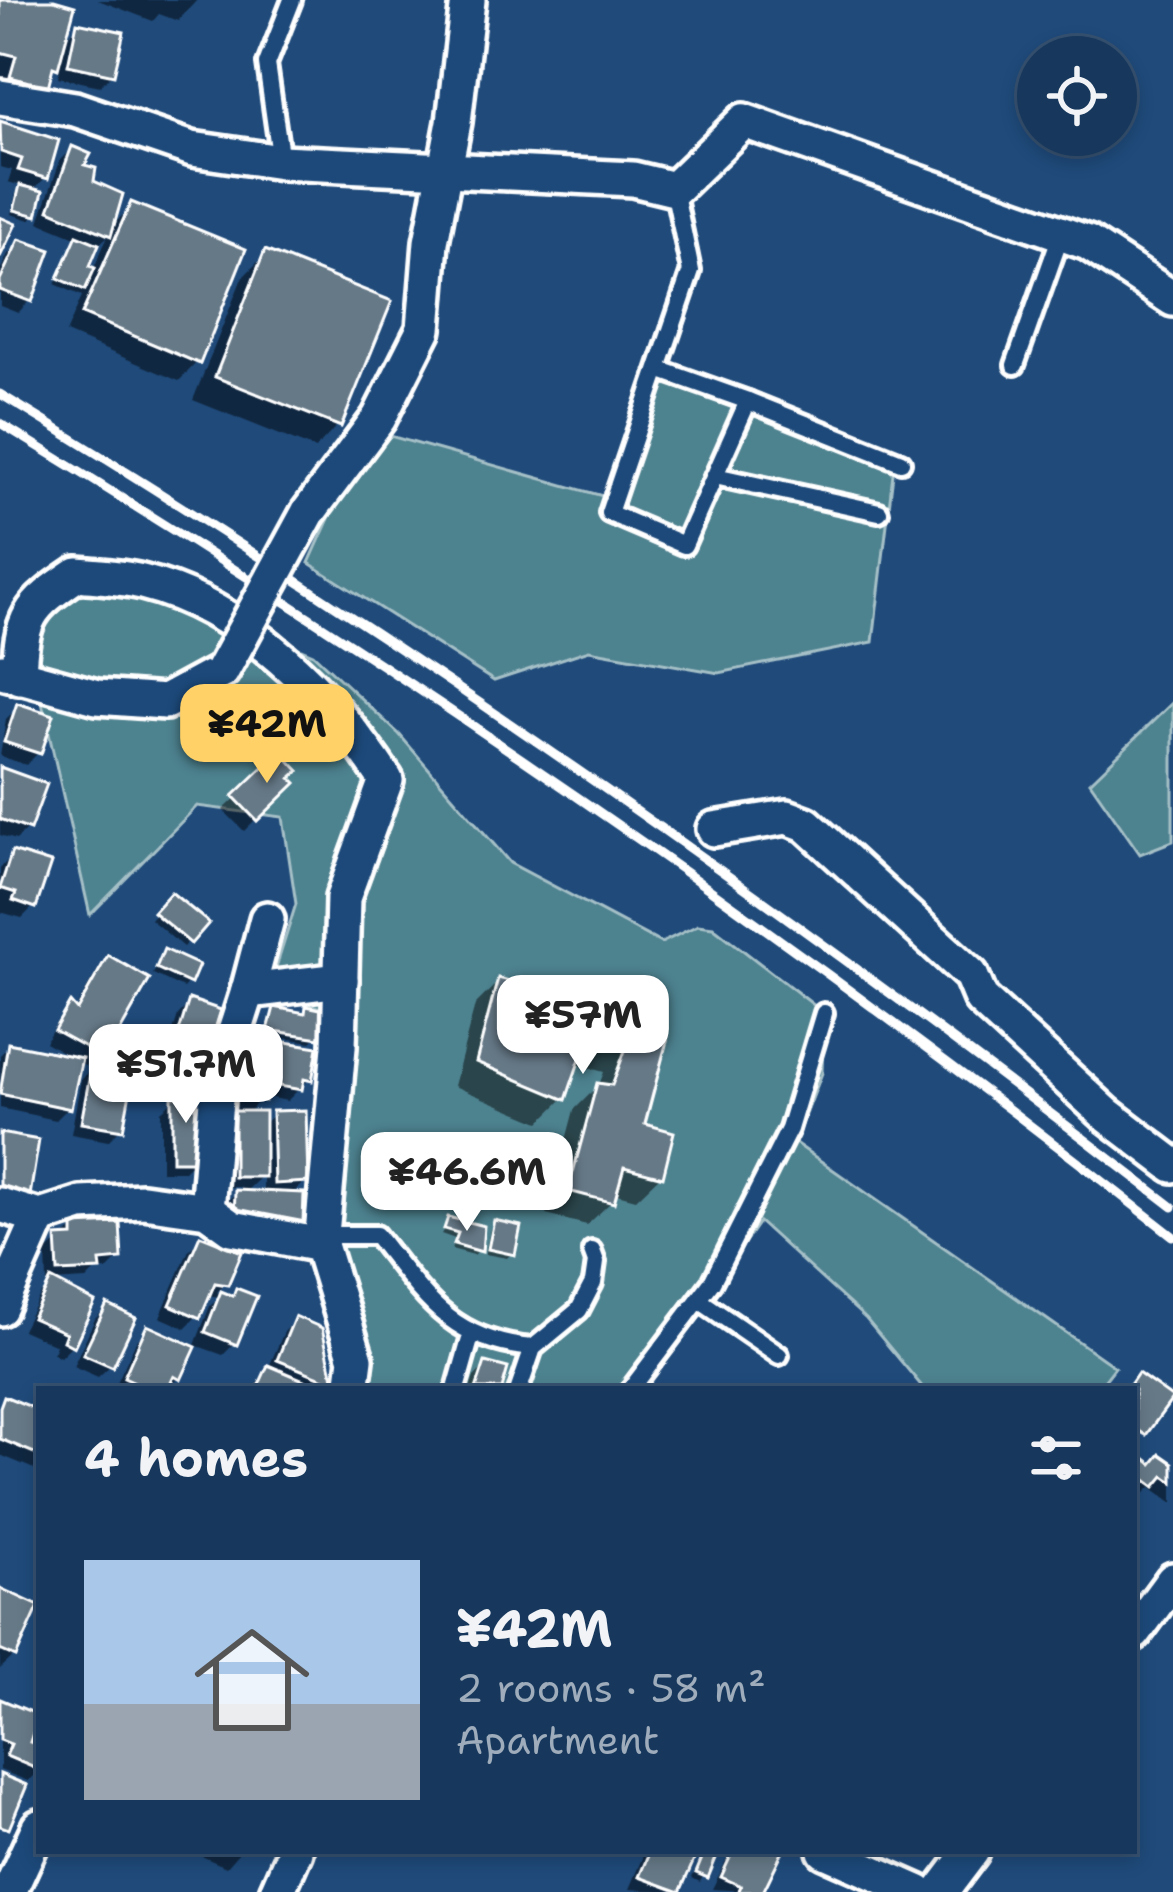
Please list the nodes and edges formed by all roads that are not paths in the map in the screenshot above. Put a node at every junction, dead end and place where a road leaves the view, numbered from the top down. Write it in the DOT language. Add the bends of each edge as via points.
graph roads {
  1 [pos="292,0"];
  2 [pos="468,0"];
  3 [pos="0,97"];
  4 [pos="281,161"];
  5 [pos="446,167"];
  6 [pos="674,189"];
  7 [pos="1061,235"];
  8 [pos="1173,299"];
  9 [pos="1015,365"];
  10 [pos="658,369"];
  11 [pos="748,401"];
  12 [pos="902,462"];
  13 [pos="715,476"];
  14 [pos="878,512"];
  15 [pos="9,674"];
  16 [pos="714,829"];
  17 [pos="267,919"];
  18 [pos="340,980"];
  19 [pos="248,991"];
  20 [pos="824,1013"];
  21 [pos="1173,1165"];
  22 [pos="0,1205"];
  23 [pos="207,1210"];
  24 [pos="40,1217"];
  25 [pos="321,1240"];
  26 [pos="592,1251"];
  27 [pos="698,1300"];
  28 [pos="0,1308"];
  29 [pos="471,1336"];
  30 [pos="533,1348"];
  31 [pos="779,1355"];
  32 [pos="352,1386"];
  33 [pos="458,1386"];
  34 [pos="521,1386"];
  35 [pos="634,1386"];
  36 [pos="1173,1580"];
  37 [pos="1137,1629"];
  38 [pos="36,1833"];
  39 [pos="294,1854"];
  40 [pos="832,1854"];
  41 [pos="970,1854"];
  42 [pos="9,1892"];
  43 [pos="277,1892"];
  44 [pos="918,1892"];
  45 [pos="941,1892"];
  1 -- 4 [label="lane" via="267,64"];
  2 -- 5 [label="street"];
  3 -- 4 [label="street" via="75,109 192,148"];
  4 -- 5 [label="street"];
  5 -- 6 [label="street" via="633,179"];
  5 -- 15 [label="street, bridge" via="424,328 379,418 308,513 222,671 165,702 97,698"];
  6 -- 7 [label="street" via="744,121"];
  6 -- 10 [label="lane" via="691,271"];
  7 -- 8 [label="street" via="1088,243"];
  7 -- 9 [label="lane"];
  10 -- 11 [label="lane"];
  10 -- 13 [label="lane" via="609,513 684,545"];
  11 -- 12 [label="lane"];
  11 -- 13 [label="lane"];
  13 -- 14 [label="lane"];
  15 -- 18 [label="street" via="37,602 77,574 143,582 200,606 317,689 386,780 344,898"];
  16 -- 21 [label="street" via="787,817 806,824 971,975 981,1000"];
  17 -- 19 [label="street"];
  18 -- 19 [label="street"];
  18 -- 25 [label="street"];
  19 -- 23 [label="street" via="217,1088"];
  20 -- 27 [label="lane" via="789,1129"];
  22 -- 24 [label="street"];
  23 -- 24 [label="street" via="81,1204"];
  23 -- 25 [label="street" via="232,1228"];
  24 -- 28 [label="street"];
  25 -- 29 [label="lane" via="376,1235"];
  25 -- 32 [label="street" via="356,1359"];
  26 -- 30 [label="lane" via="593,1282 579,1310"];
  27 -- 31 [label="lane"];
  27 -- 35 [label="lane"];
  29 -- 30 [label="lane"];
  29 -- 33 [label="lane"];
  30 -- 34 [label="lane"];
  36 -- 37 [label="street"];
  38 -- 42 [label="street"];
  39 -- 43 [label="street"];
  40 -- 44 [label="street"];
  41 -- 45 [label="street"];
}
